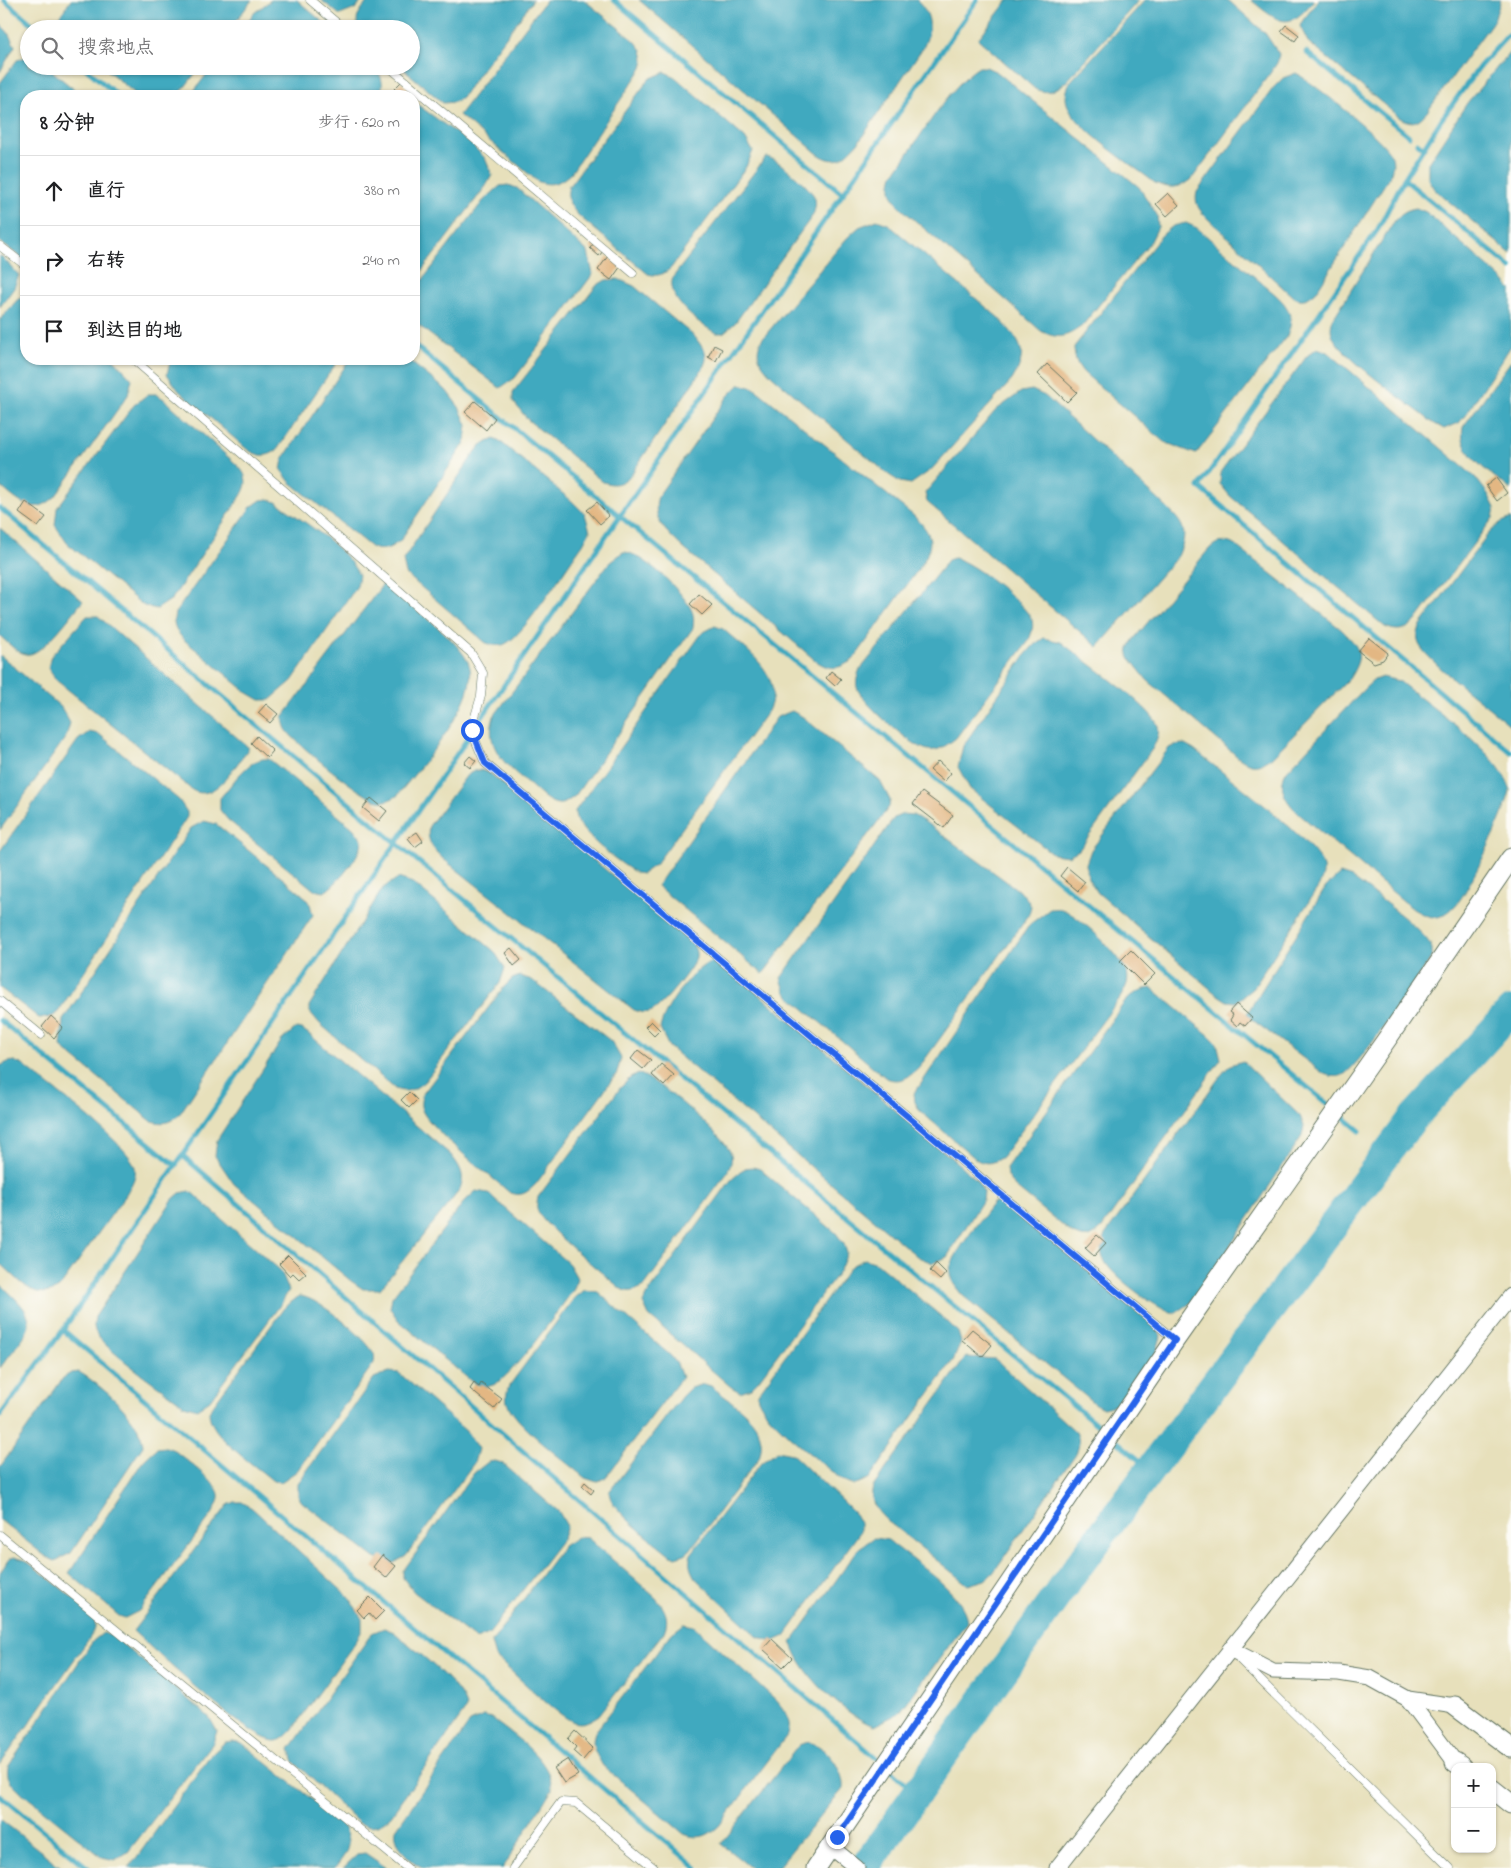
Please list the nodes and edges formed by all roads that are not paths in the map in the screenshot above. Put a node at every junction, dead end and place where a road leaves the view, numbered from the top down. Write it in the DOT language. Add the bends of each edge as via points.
graph roads {
  1 [pos="310,0"];
  2 [pos="333,20"];
  3 [pos="399,75"];
  4 [pos="416,90"];
  5 [pos="420,93"];
  6 [pos="0,246"];
  7 [pos="20,261"];
  8 [pos="633,274"];
  9 [pos="140,365"];
  10 [pos="1511,858"];
  11 [pos="0,1001"];
  12 [pos="41,1035"];
  13 [pos="1511,1296"];
  14 [pos="1175,1340"];
  15 [pos="0,1535"];
  16 [pos="1230,1649"];
  17 [pos="1408,1698"];
  18 [pos="1455,1706"];
  19 [pos="1511,1748"];
  20 [pos="1458,1763"];
  21 [pos="1496,1793"];
  22 [pos="1511,1804"];
  23 [pos="835,1850"];
  24 [pos="407,1868"];
  25 [pos="514,1868"];
  26 [pos="654,1868"];
  27 [pos="816,1868"];
  28 [pos="857,1868"];
  29 [pos="1057,1868"];
  30 [pos="1450,1868"];
  1 -- 2 [label="lane"];
  3 -- 4 [label="lane"];
  5 -- 8 [label="lane"];
  6 -- 7 [label="lane"];
  9 -- 14 [label="lane" via="471,653 482,673 481,696 472,730 485,763"];
  10 -- 14 [label="street"];
  11 -- 12 [label="lane"];
  13 -- 16 [label="street"];
  14 -- 23 [label="street"];
  15 -- 24 [label="lane"];
  16 -- 17 [label="street" via="1272,1672 1338,1673 1370,1678"];
  16 -- 29 [label="street"];
  16 -- 30 [label="lane"];
  17 -- 18 [label="street"];
  17 -- 20 [label="street"];
  18 -- 19 [label="street"];
  21 -- 22 [label="street"];
  23 -- 27 [label="street"];
  23 -- 28 [label="street"];
  25 -- 26 [label="lane" via="562,1802 576,1803"];
}
